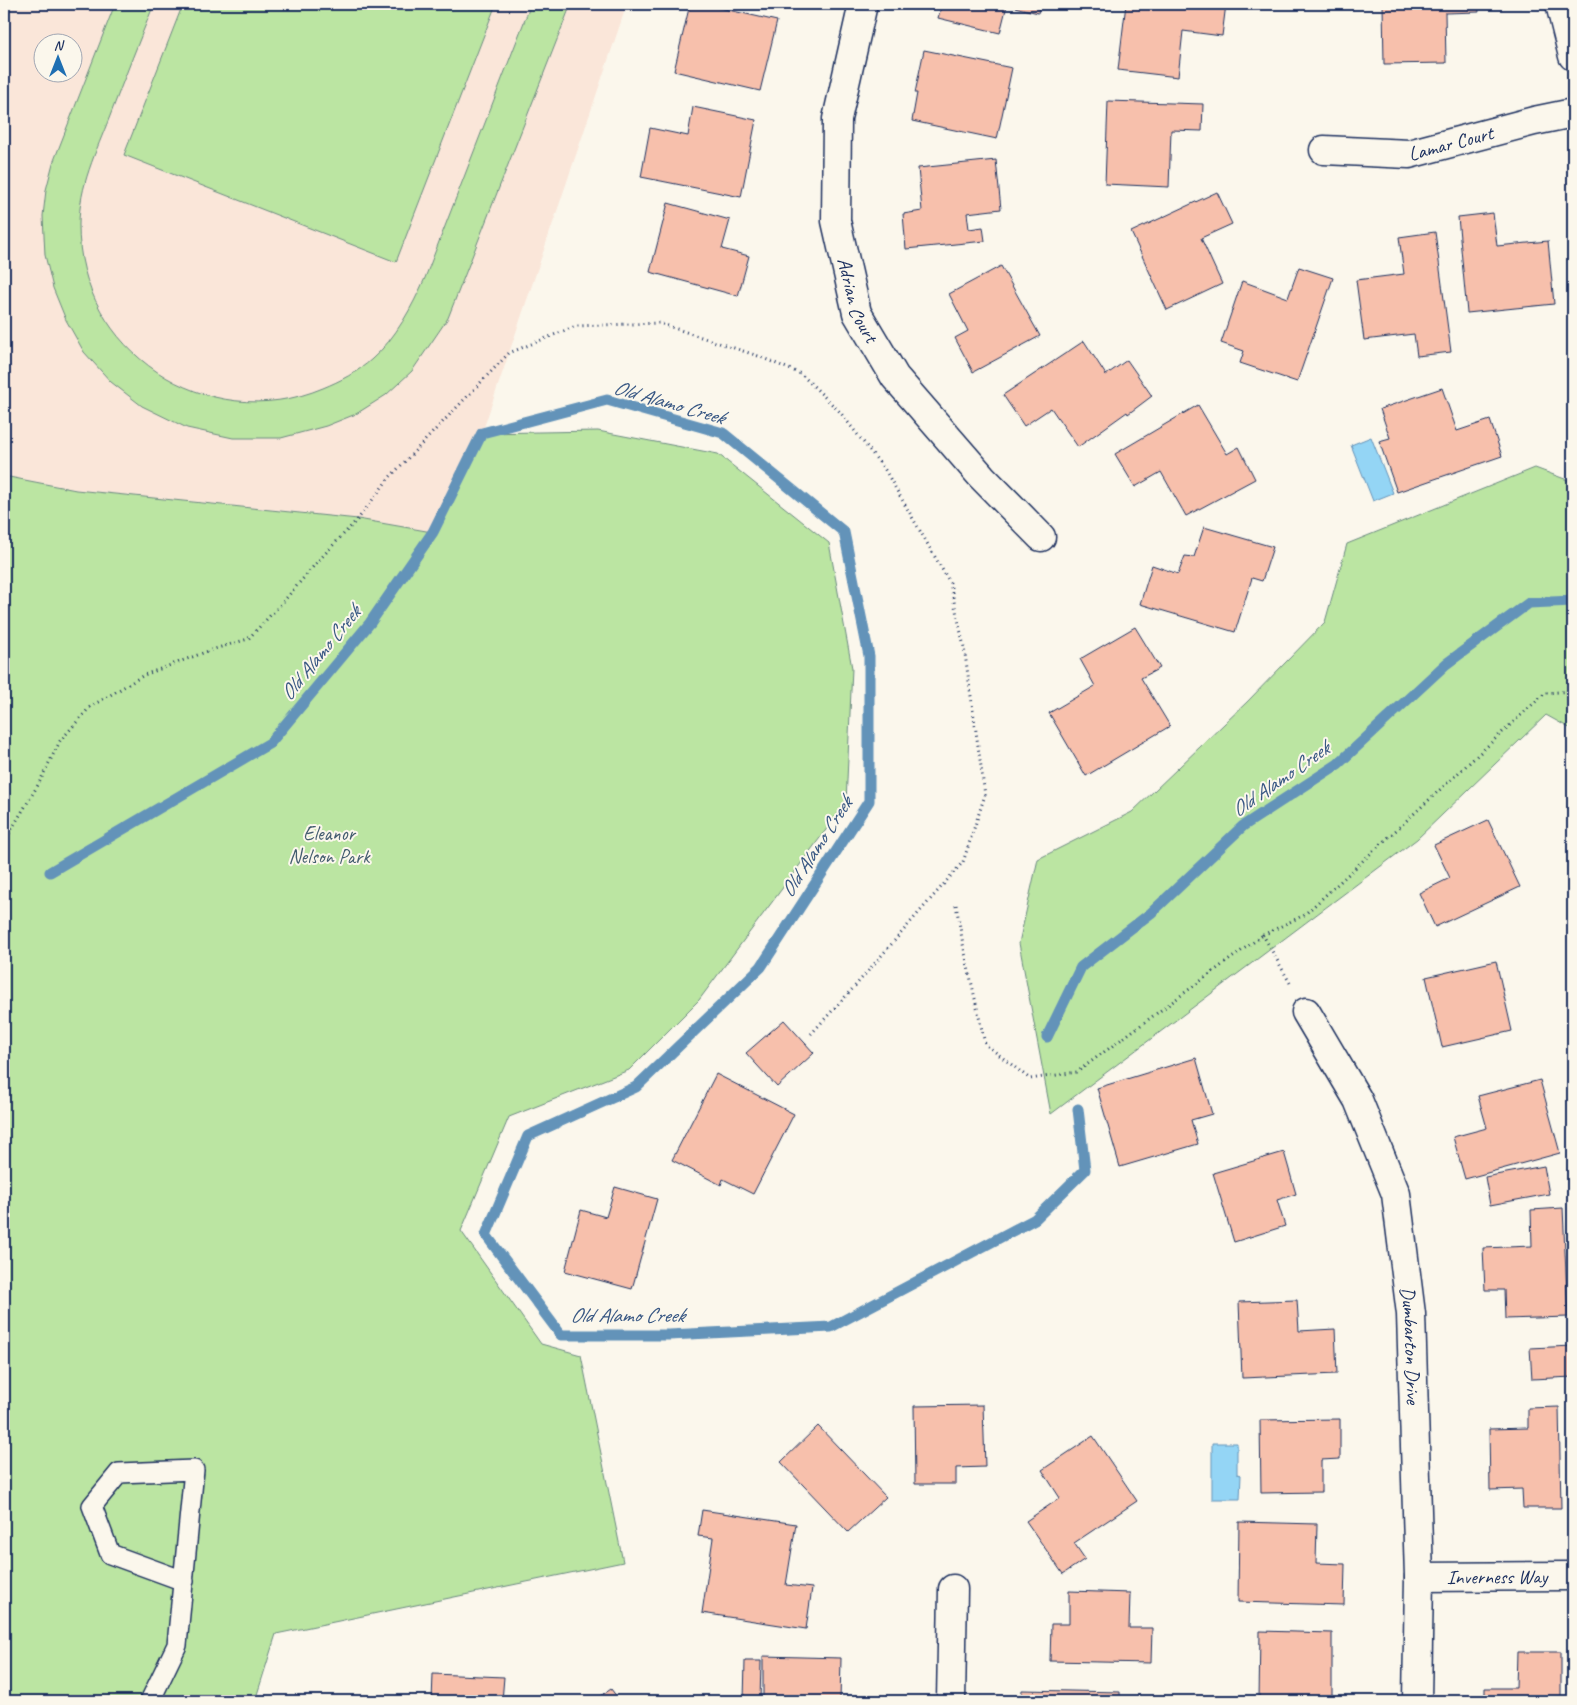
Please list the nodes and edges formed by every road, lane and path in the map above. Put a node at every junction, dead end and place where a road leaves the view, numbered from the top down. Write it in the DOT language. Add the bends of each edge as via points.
graph roads {
  1 [pos="863,4"];
  2 [pos="1560,4"];
  3 [pos="1573,56"];
  4 [pos="1573,113"];
  5 [pos="1324,150"];
  6 [pos="1041,536"];
  7 [pos="1573,691"];
  8 [pos="4,842"];
  9 [pos="956,905"];
  10 [pos="1263,935"];
  11 [pos="1306,1012"];
  12 [pos="811,1034"];
  13 [pos="1573,1576"];
  14 [pos="1419,1577"];
  15 [pos="184,1581"];
  16 [pos="953,1589"];
  17 [pos="150,1701"];
  18 [pos="951,1701"];
  19 [pos="1417,1701"];
  1 -- 6 [label="street, Adrian Court" via="837,118 836,221 857,313 895,377 982,477"];
  2 -- 3 [label="street"];
  4 -- 5 [label="street, Lamar Court" via="1409,154"];
  7 -- 10 [label="path" via="1545,693 1304,915"];
  8 -- 12 [label="path" via="38,786 60,741 90,707 144,675 248,638 358,519 389,478 509,353 576,326 659,323 801,374 840,412 885,470 950,583 964,646 985,795 963,862"];
  9 -- 10 [label="path" via="985,1044 1030,1079 1077,1072"];
  10 -- 11 [label="path"];
  11 -- 14 [label="street, Dumbarton Drive" via="1358,1100 1396,1194 1411,1314"];
  13 -- 14 [label="street, Inverness Way"];
  14 -- 19 [label="street, Dumbarton Drive"];
  15 -- 15 [label="lane" via="194,1470 119,1473 92,1506 110,1554"];
  15 -- 17 [label="lane" via="177,1645"];
  16 -- 18 [label="street"];
}
